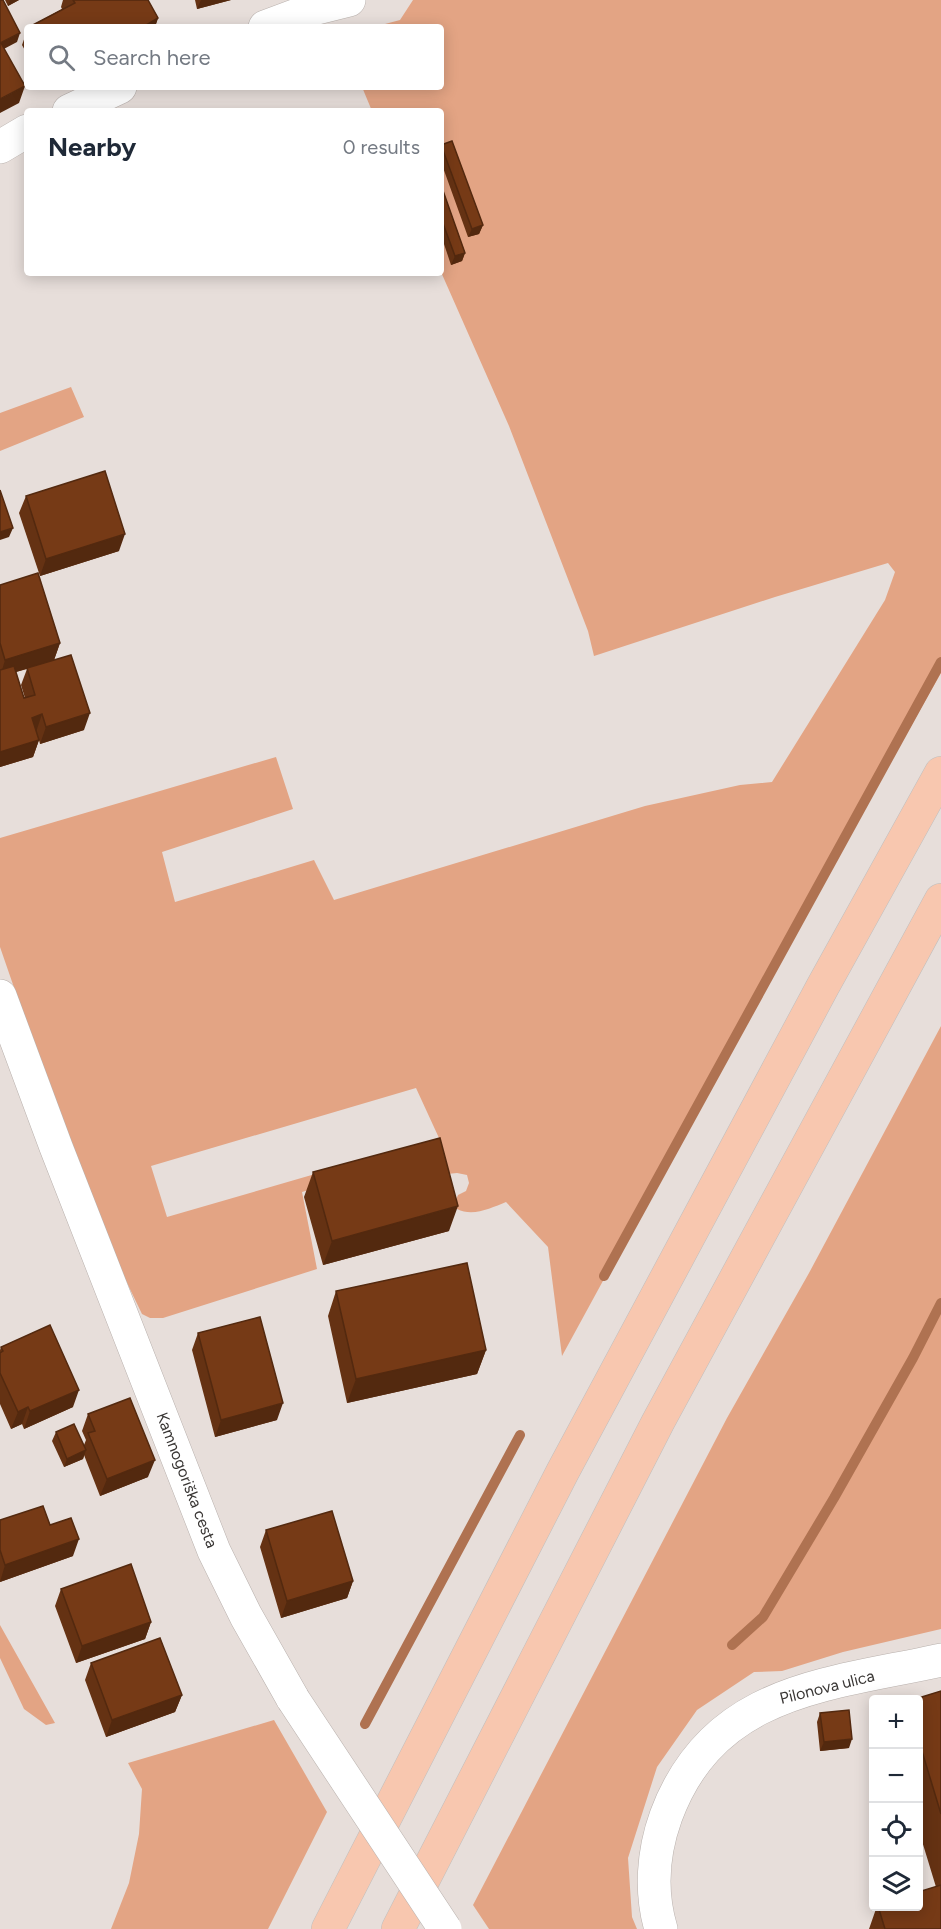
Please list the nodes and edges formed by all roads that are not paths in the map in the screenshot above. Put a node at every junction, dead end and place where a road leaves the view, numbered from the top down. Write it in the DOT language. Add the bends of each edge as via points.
graph roads {
  1 [pos="349,0"];
  2 [pos="273,24"];
  3 [pos="114,90"];
  4 [pos="75,108"];
  5 [pos="24,133"];
  6 [pos="0,147"];
  7 [pos="941,773"];
  8 [pos="941,900"];
  9 [pos="0,996"];
  10 [pos="941,1660"];
  11 [pos="328,1929"];
  12 [pos="398,1929"];
  13 [pos="445,1929"];
  14 [pos="661,1929"];
  1 -- 2 [label="street"];
  3 -- 4 [label="street"];
  5 -- 6 [label="street"];
  7 -- 11 [label="highway" via="568,1460"];
  8 -- 12 [label="highway" via="658,1422"];
  9 -- 13 [label="street, Kamnogoriška cesta, bridge" via="214,1551 293,1699"];
  10 -- 14 [label="street, Pilonova ulica" via="794,1692 742,1717 712,1743 687,1774 669,1807 659,1837 654,1889"];
}
